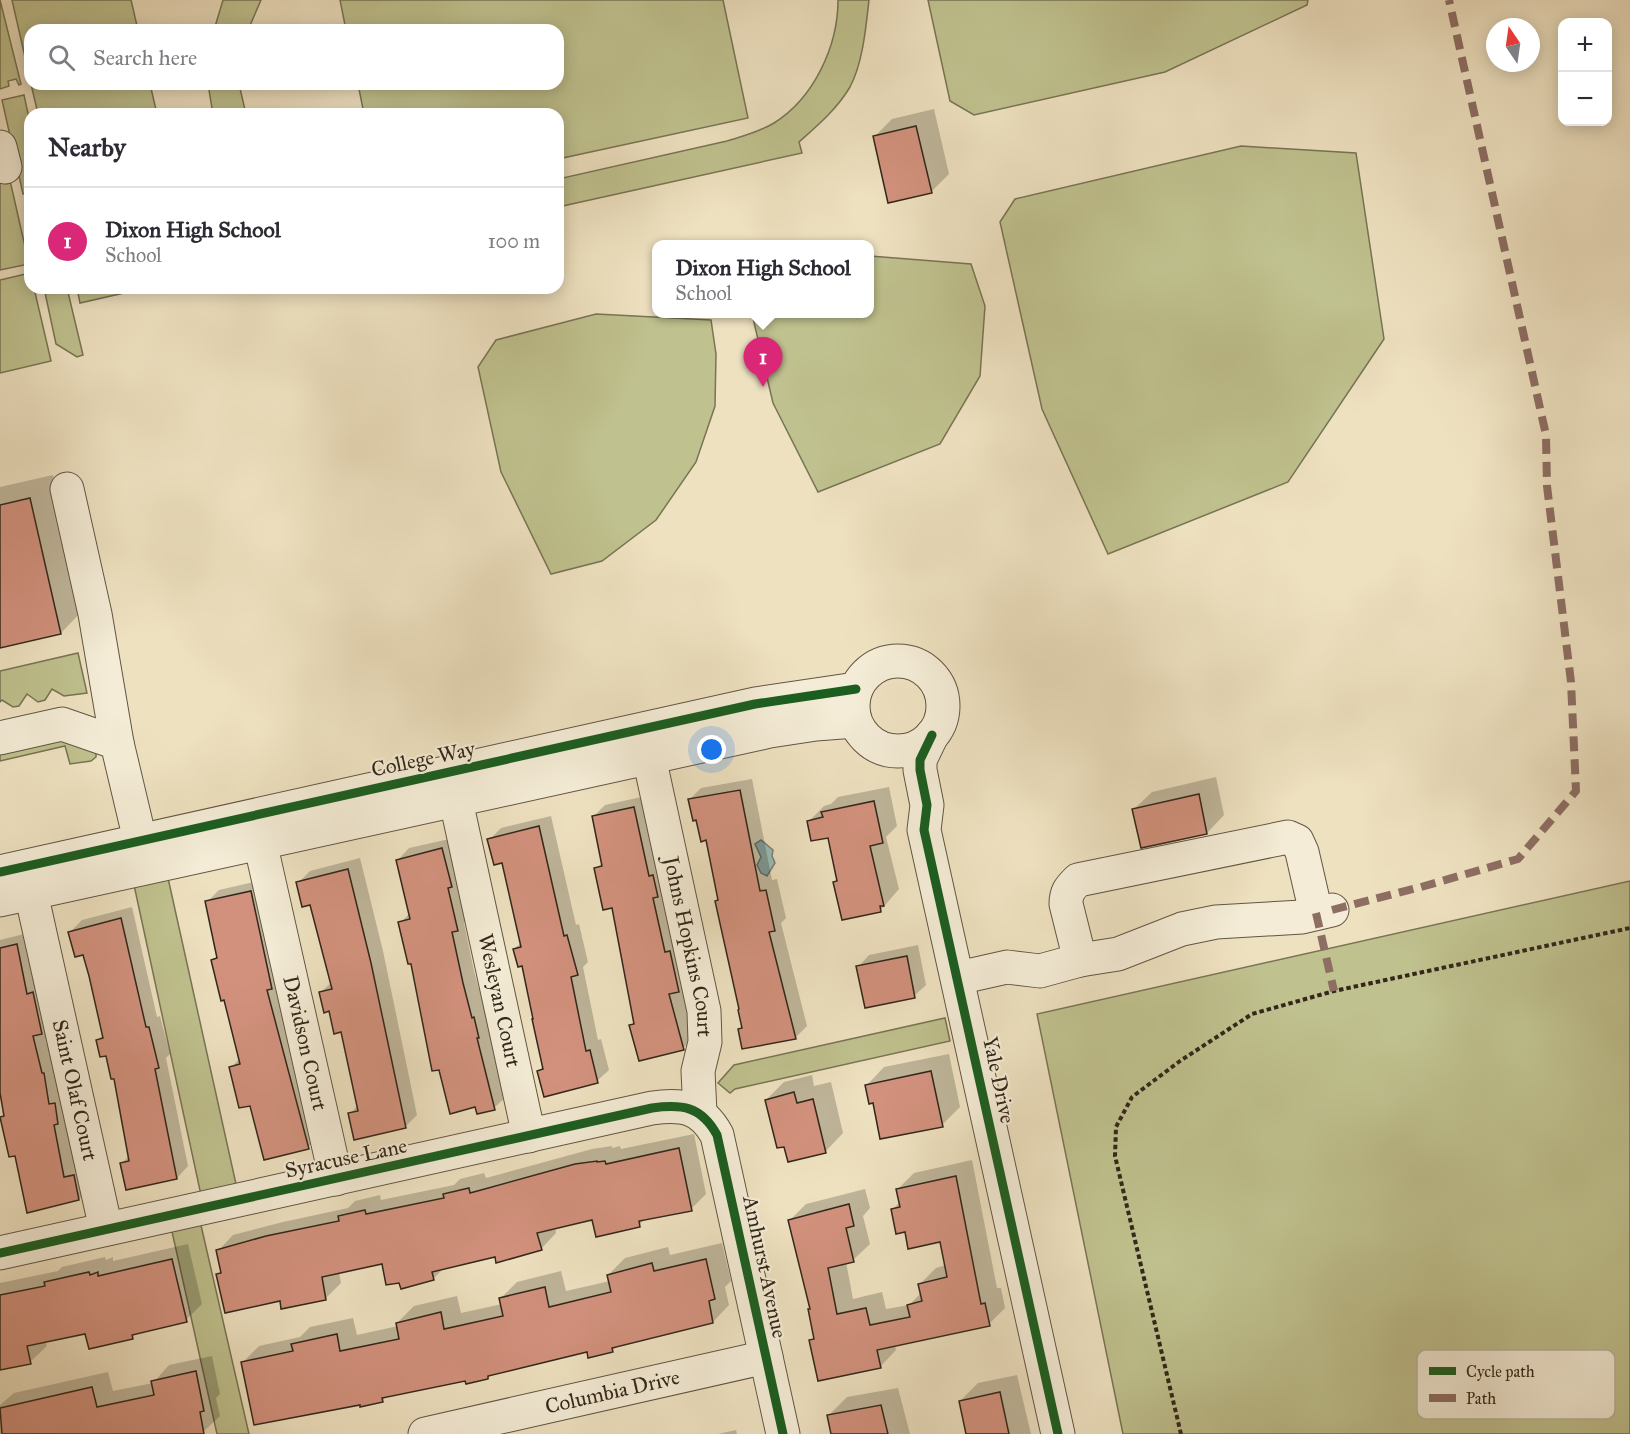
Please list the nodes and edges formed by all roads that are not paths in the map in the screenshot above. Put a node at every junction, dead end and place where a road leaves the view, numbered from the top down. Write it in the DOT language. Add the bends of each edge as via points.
graph roads {
  1 [pos="67,489"];
  2 [pos="855,705"];
  3 [pos="932,735"];
  4 [pos="0,738"];
  5 [pos="117,743"];
  6 [pos="880,748"];
  7 [pos="649,758"];
  8 [pos="456,801"];
  9 [pos="924,830"];
  10 [pos="140,840"];
  11 [pos="260,842"];
  12 [pos="0,872"];
  13 [pos="94,878"];
  14 [pos="15,897"];
  15 [pos="1080,960"];
  16 [pos="958,978"];
  17 [pos="700,1113"];
  18 [pos="530,1136"];
  19 [pos="336,1179"];
  20 [pos="106,1229"];
  21 [pos="0,1253"];
  22 [pos="766,1357"];
  23 [pos="507,1424"];
  24 [pos="424,1434"];
  25 [pos="783,1434"];
  26 [pos="1058,1434"];
  1 -- 5 [label="street" via="95,614"];
  2 -- 3 [label="street" via="864,676 876,666 907,662 922,668 941,691 940,722"];
  2 -- 6 [label="street" via="860,732"];
  2 -- 7 [label="street" via="816,724"];
  2 -- 10 [label="street, College Way" via="755,704"];
  3 -- 6 [label="street" via="907,750"];
  3 -- 9 [label="street, Yale Drive" via="920,760 927,806"];
  4 -- 5 [label="street" via="62,724"];
  5 -- 10 [label="street"];
  6 -- 9 [label="street, Yale Drive" via="899,765 909,809"];
  7 -- 8 [label="street"];
  7 -- 17 [label="street, Johns Hopkins Court" via="704,1011 705,1042 698,1071"];
  8 -- 11 [label="street"];
  8 -- 18 [label="street, Wesleyan Court"];
  9 -- 16 [label="street, Yale Drive"];
  10 -- 12 [label="street, College Way"];
  10 -- 13 [label="street"];
  11 -- 13 [label="street"];
  11 -- 19 [label="street, Davidson Court"];
  13 -- 14 [label="street"];
  14 -- 20 [label="street, Saint Olaf Court" via="45,951"];
  15 -- 15 [label="street" via="1066,904 1066,896 1078,880 1288,837 1297,841 1324,911 1302,917 1216,922 1182,929 1118,954"];
  15 -- 16 [label="street" via="1040,971 1007,967"];
  16 -- 26 [label="street, Yale Drive"];
  17 -- 18 [label="street, Syracuse Lane" via="672,1106 652,1108"];
  17 -- 22 [label="street, Amhurst Avenue" via="712,1125 722,1150"];
  18 -- 19 [label="street, Syracuse Lane"];
  19 -- 20 [label="street, Syracuse Lane"];
  20 -- 21 [label="street, Syracuse Lane"];
  22 -- 23 [label="street, Columbia Drive"];
  22 -- 25 [label="street, Amhurst Avenue"];
  23 -- 24 [label="street, Columbia Drive"];
}
